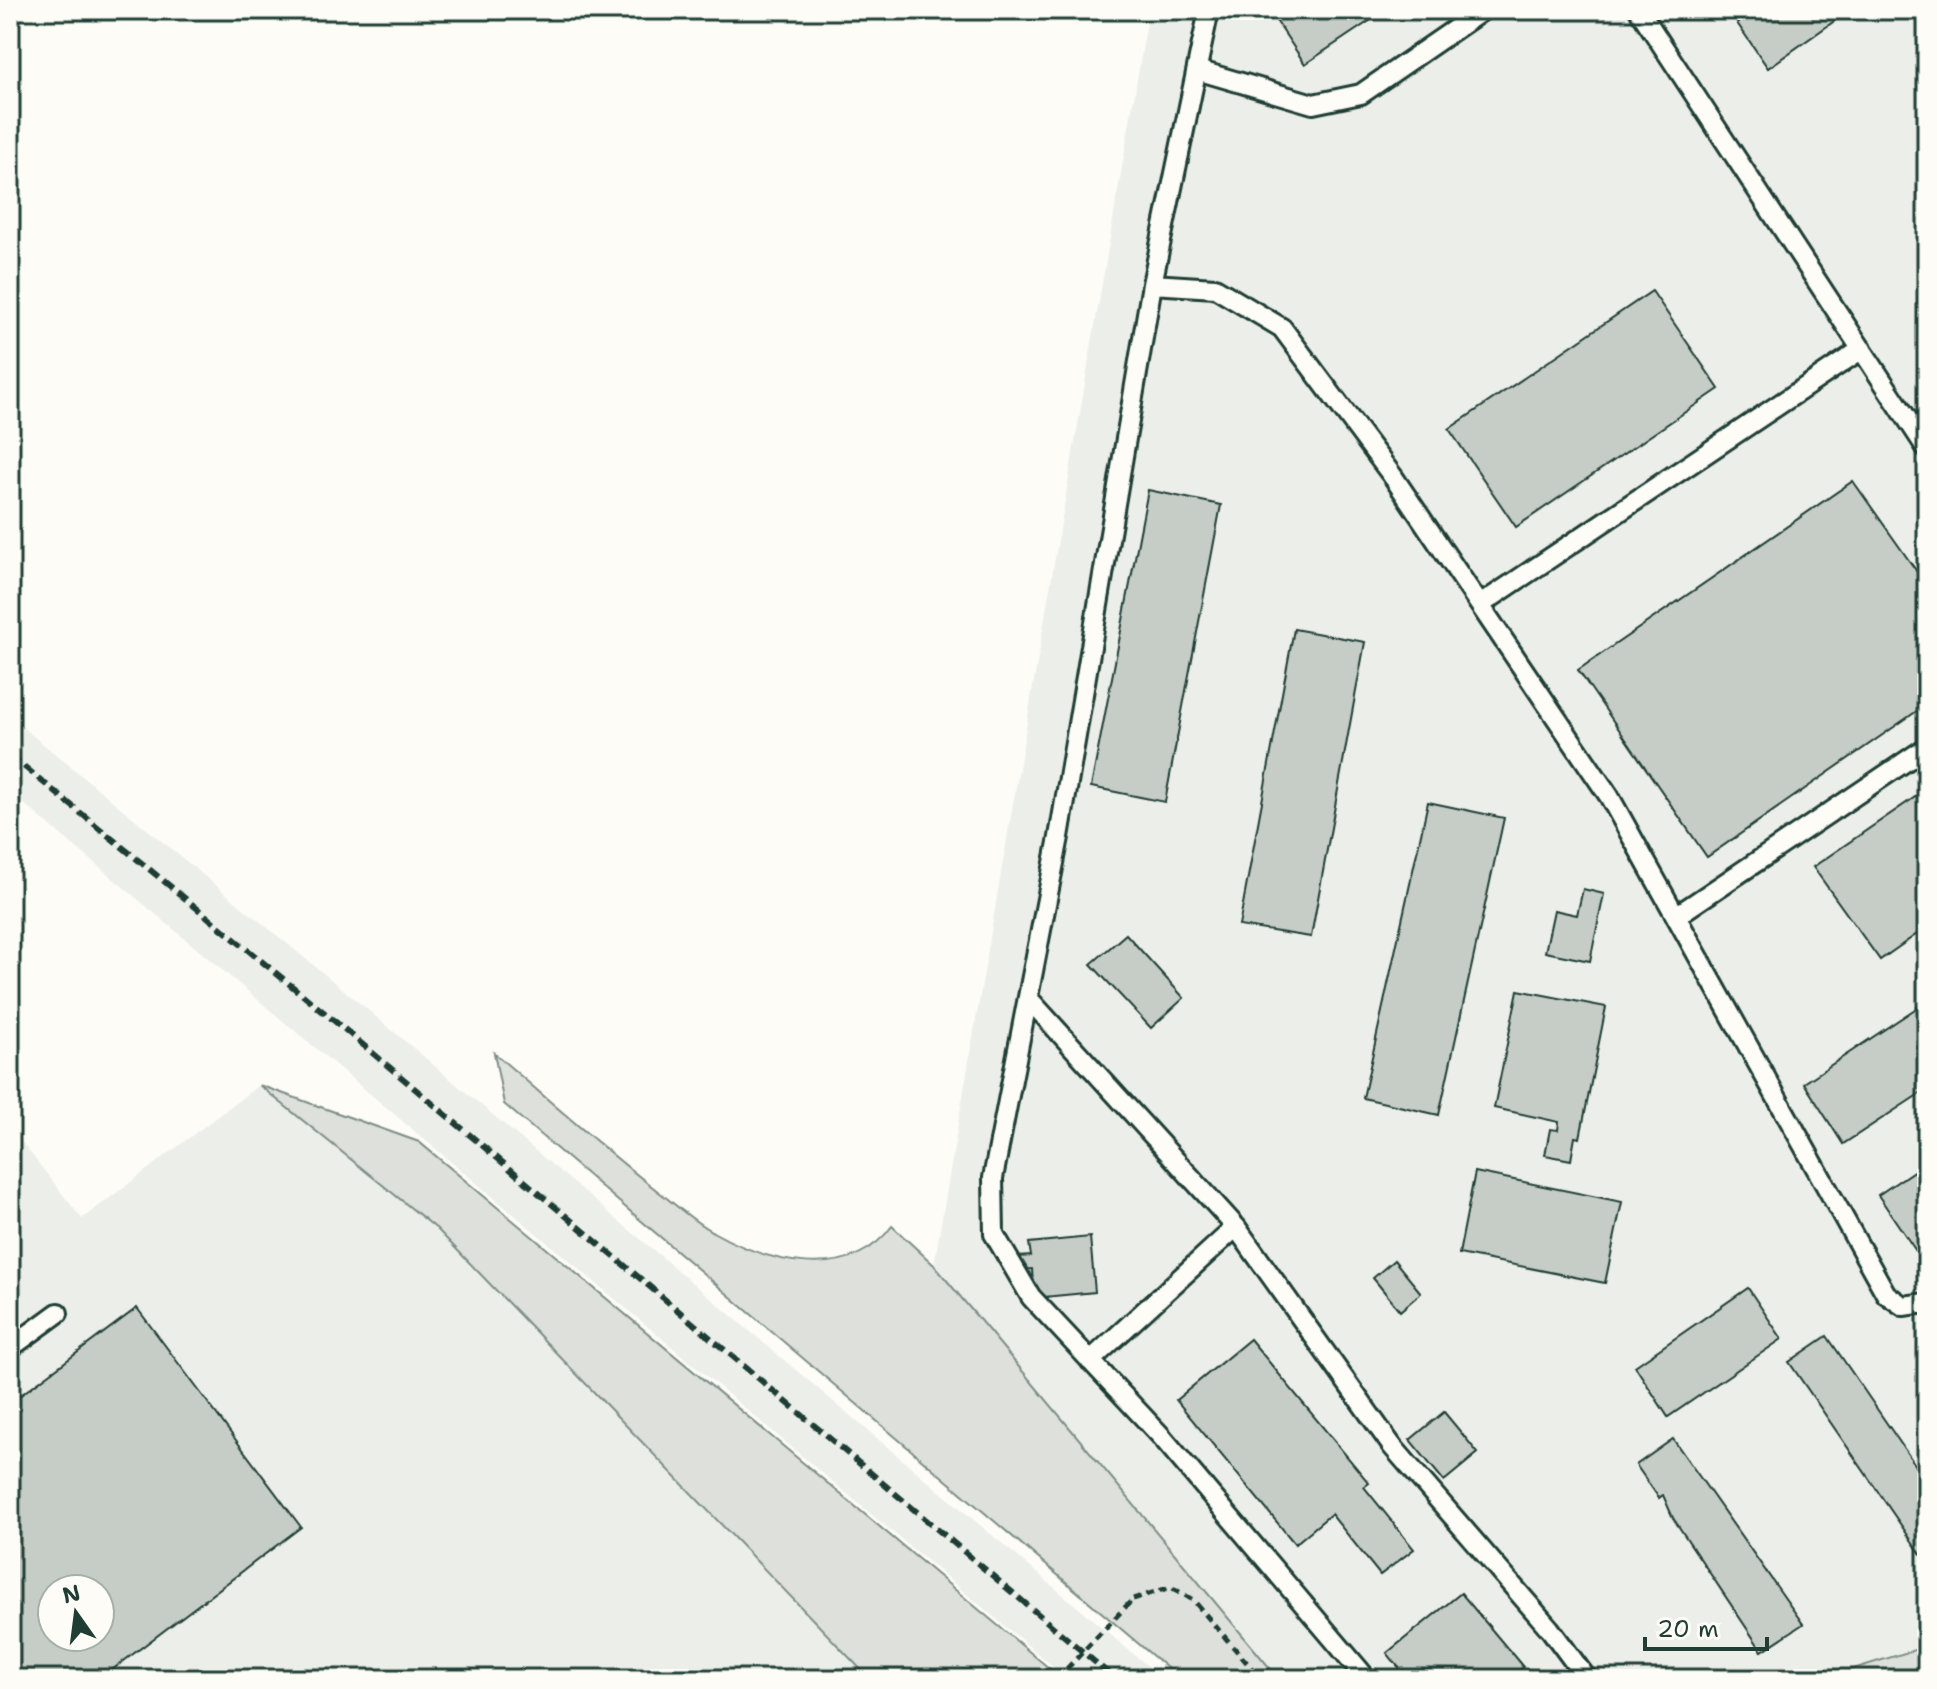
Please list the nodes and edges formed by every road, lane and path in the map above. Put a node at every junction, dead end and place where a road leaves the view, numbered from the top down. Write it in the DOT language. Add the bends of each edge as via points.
graph roads {
  1 [pos="1209,10"];
  2 [pos="1483,10"];
  3 [pos="1639,10"];
  4 [pos="1197,70"];
  5 [pos="1152,284"];
  6 [pos="1862,349"];
  7 [pos="1926,446"];
  8 [pos="1480,605"];
  9 [pos="1927,747"];
  10 [pos="1676,916"];
  11 [pos="1028,998"];
  12 [pos="1236,1227"];
  13 [pos="1927,1303"];
  14 [pos="58,1313"];
  15 [pos="10,1348"];
  16 [pos="1090,1361"];
  17 [pos="1057,1679"];
  18 [pos="1261,1679"];
  19 [pos="1367,1679"];
  20 [pos="1587,1679"];
  1 -- 4 [label="lane"];
  2 -- 4 [label="lane" via="1361,94 1349,97 1313,104"];
  3 -- 6 [label="lane"];
  4 -- 5 [label="lane"];
  5 -- 8 [label="lane" via="1215,288 1282,328"];
  5 -- 11 [label="lane"];
  6 -- 7 [label="lane"];
  6 -- 8 [label="lane"];
  8 -- 10 [label="lane" via="1609,796"];
  9 -- 10 [label="lane"];
  10 -- 13 [label="lane" via="1886,1294 1903,1306"];
  11 -- 12 [label="lane"];
  11 -- 16 [label="lane" via="993,1178 994,1234 1031,1297"];
  12 -- 16 [label="lane"];
  12 -- 20 [label="lane" via="1392,1446"];
  14 -- 15 [label="lane"];
  16 -- 19 [label="lane" via="1161,1436"];
  17 -- 18 [label="path, bridge" via="1133,1599 1171,1587 1193,1600"];
}
